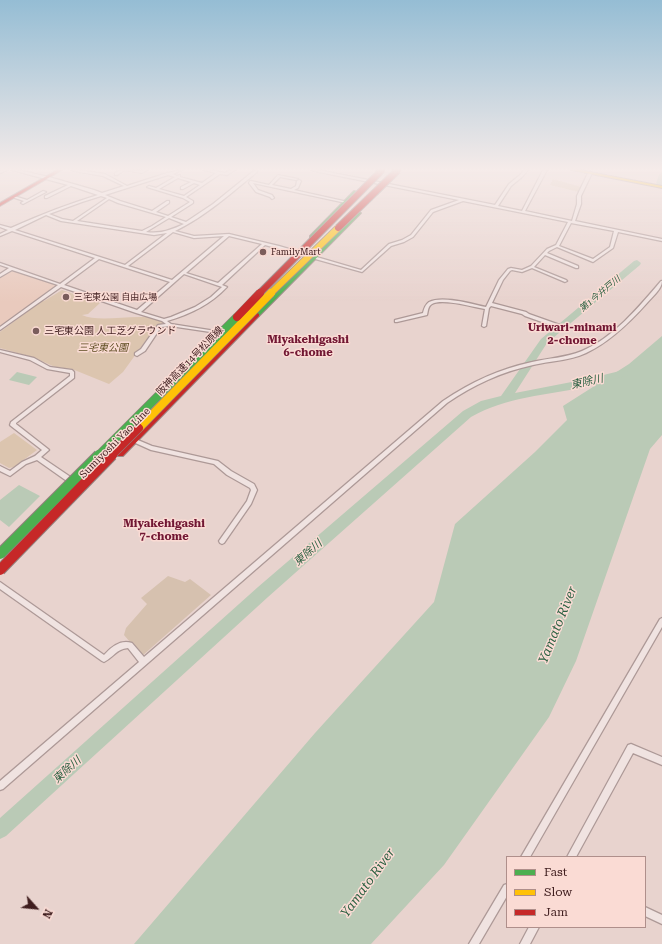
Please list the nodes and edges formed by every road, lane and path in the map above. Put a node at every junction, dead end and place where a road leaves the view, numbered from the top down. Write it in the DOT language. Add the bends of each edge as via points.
graph roads {
  1 [pos="46,214"];
  2 [pos="86,214"];
  3 [pos="160,214"];
  4 [pos="174,214"];
  5 [pos="199,214"];
  6 [pos="334,214"];
  7 [pos="339,214"];
  8 [pos="343,214"];
  9 [pos="352,214"];
  10 [pos="355,214"];
  11 [pos="430,214"];
  12 [pos="533,214"];
  13 [pos="575,214"];
  14 [pos="169,217"];
  15 [pos="74,222"];
  16 [pos="571,222"];
  17 [pos="185,223"];
  18 [pos="0,226"];
  19 [pos="10,230"];
  20 [pos="172,231"];
  21 [pos="616,231"];
  22 [pos="143,232"];
  23 [pos="0,235"];
  24 [pos="229,235"];
  25 [pos="662,240"];
  26 [pos="264,244"];
  27 [pos="557,246"];
  28 [pos="298,253"];
  29 [pos="545,254"];
  30 [pos="98,258"];
  31 [pos="313,258"];
  32 [pos="0,264"];
  33 [pos="125,267"];
  34 [pos="288,267"];
  35 [pos="532,267"];
  36 [pos="577,267"];
  37 [pos="12,268"];
  38 [pos="184,273"];
  39 [pos="0,276"];
  40 [pos="565,281"];
  41 [pos="173,282"];
  42 [pos="662,282"];
  43 [pos="220,284"];
  44 [pos="61,285"];
  45 [pos="490,304"];
  46 [pos="486,308"];
  47 [pos="138,312"];
  48 [pos="172,318"];
  49 [pos="164,320"];
  50 [pos="397,321"];
  51 [pos="170,325"];
  52 [pos="179,326"];
  53 [pos="484,326"];
  54 [pos="558,326"];
  55 [pos="0,329"];
  56 [pos="217,332"];
  57 [pos="234,338"];
  58 [pos="0,351"];
  59 [pos="137,354"];
  60 [pos="133,440"];
  61 [pos="37,457"];
  62 [pos="0,468"];
  63 [pos="70,481"];
  64 [pos="86,488"];
  65 [pos="222,541"];
  66 [pos="0,554"];
  67 [pos="0,570"];
  68 [pos="0,577"];
  69 [pos="0,585"];
  70 [pos="662,621"];
  71 [pos="144,662"];
  72 [pos="662,761"];
  73 [pos="0,786"];
  74 [pos="526,856"];
  75 [pos="572,856"];
  76 [pos="506,890"];
  77 [pos="646,912"];
  78 [pos="662,920"];
  79 [pos="533,928"];
  80 [pos="474,944"];
  81 [pos="525,944"];
  1 -- 15 [label="street"];
  1 -- 19 [label="street"];
  2 -- 15 [label="street"];
  3 -- 14 [label="street"];
  4 -- 14 [label="street"];
  5 -- 17 [label="street"];
  6 -- 28 [label="main road, Sumiyoshi Yao Line"];
  7 -- 34 [label="main road, 阪神高速14号松原線, bridge"];
  8 -- 34 [label="main road, bridge"];
  9 -- 67 [label="main road, 阪神高速14号松原線, bridge"];
  10 -- 31 [label="main road, Sumiyoshi Yao Line"];
  11 -- 31 [label="street" via="412,236 390,245 362,271"];
  12 -- 16 [label="street"];
  13 -- 16 [label="street"];
  14 -- 17 [label="street"];
  14 -- 22 [label="street"];
  15 -- 22 [label="street"];
  16 -- 21 [label="street"];
  16 -- 27 [label="street"];
  17 -- 20 [label="street"];
  18 -- 19 [label="street"];
  19 -- 23 [label="street"];
  19 -- 30 [label="street"];
  20 -- 22 [label="street" via="161,234"];
  20 -- 24 [label="street" via="194,237"];
  20 -- 33 [label="street"];
  21 -- 25 [label="street"];
  21 -- 27 [label="street" via="612,247 593,261"];
  24 -- 26 [label="street"];
  24 -- 38 [label="street"];
  26 -- 28 [label="street"];
  26 -- 43 [label="street"];
  27 -- 29 [label="street"];
  28 -- 31 [label="street"];
  28 -- 56 [label="main road, Sumiyoshi Yao Line"];
  29 -- 35 [label="street"];
  29 -- 36 [label="street"];
  30 -- 33 [label="street"];
  30 -- 44 [label="street"];
  31 -- 57 [label="main road, Sumiyoshi Yao Line"];
  32 -- 37 [label="street"];
  33 -- 41 [label="street"];
  34 -- 66 [label="main road, 阪神高速14号松原線, bridge"];
  35 -- 40 [label="street"];
  35 -- 45 [label="street" via="522,271 509,270 501,280"];
  37 -- 39 [label="street"];
  37 -- 44 [label="street"];
  38 -- 41 [label="street"];
  38 -- 43 [label="street"];
  41 -- 47 [label="street"];
  42 -- 71 [label="street" via="626,322 589,350 501,372 465,388 445,402"];
  43 -- 48 [label="street" via="225,287 218,294"];
  44 -- 47 [label="street"];
  44 -- 55 [label="street"];
  45 -- 46 [label="street"];
  45 -- 54 [label="street" via="524,312"];
  46 -- 50 [label="street" via="432,302 425,314"];
  46 -- 53 [label="street"];
  47 -- 49 [label="street"];
  48 -- 49 [label="street"];
  48 -- 52 [label="street"];
  49 -- 51 [label="street"];
  51 -- 52 [label="street"];
  51 -- 59 [label="street" via="159,326 144,350"];
  52 -- 56 [label="street"];
  56 -- 57 [label="street"];
  56 -- 63 [label="main road, Sumiyoshi Yao Line"];
  57 -- 60 [label="main road, Sumiyoshi Yao Line"];
  58 -- 61 [label="street" via="32,359 49,368 72,372 72,377 14,422 13,425 46,450"];
  60 -- 64 [label="main road, Sumiyoshi Yao Line"];
  60 -- 65 [label="street" via="151,448 216,462 252,486 254,490 248,502"];
  61 -- 62 [label="street" via="10,474"];
  61 -- 63 [label="street"];
  63 -- 64 [label="street"];
  63 -- 66 [label="main road, Sumiyoshi Yao Line"];
  64 -- 68 [label="main road, Sumiyoshi Yao Line"];
  69 -- 71 [label="street" via="104,659 123,645 130,646"];
  70 -- 74 [label="street"];
  71 -- 73 [label="street"];
  72 -- 75 [label="street" via="631,748"];
  76 -- 80 [label="street"];
  77 -- 78 [label="street"];
  79 -- 81 [label="street"];
}
